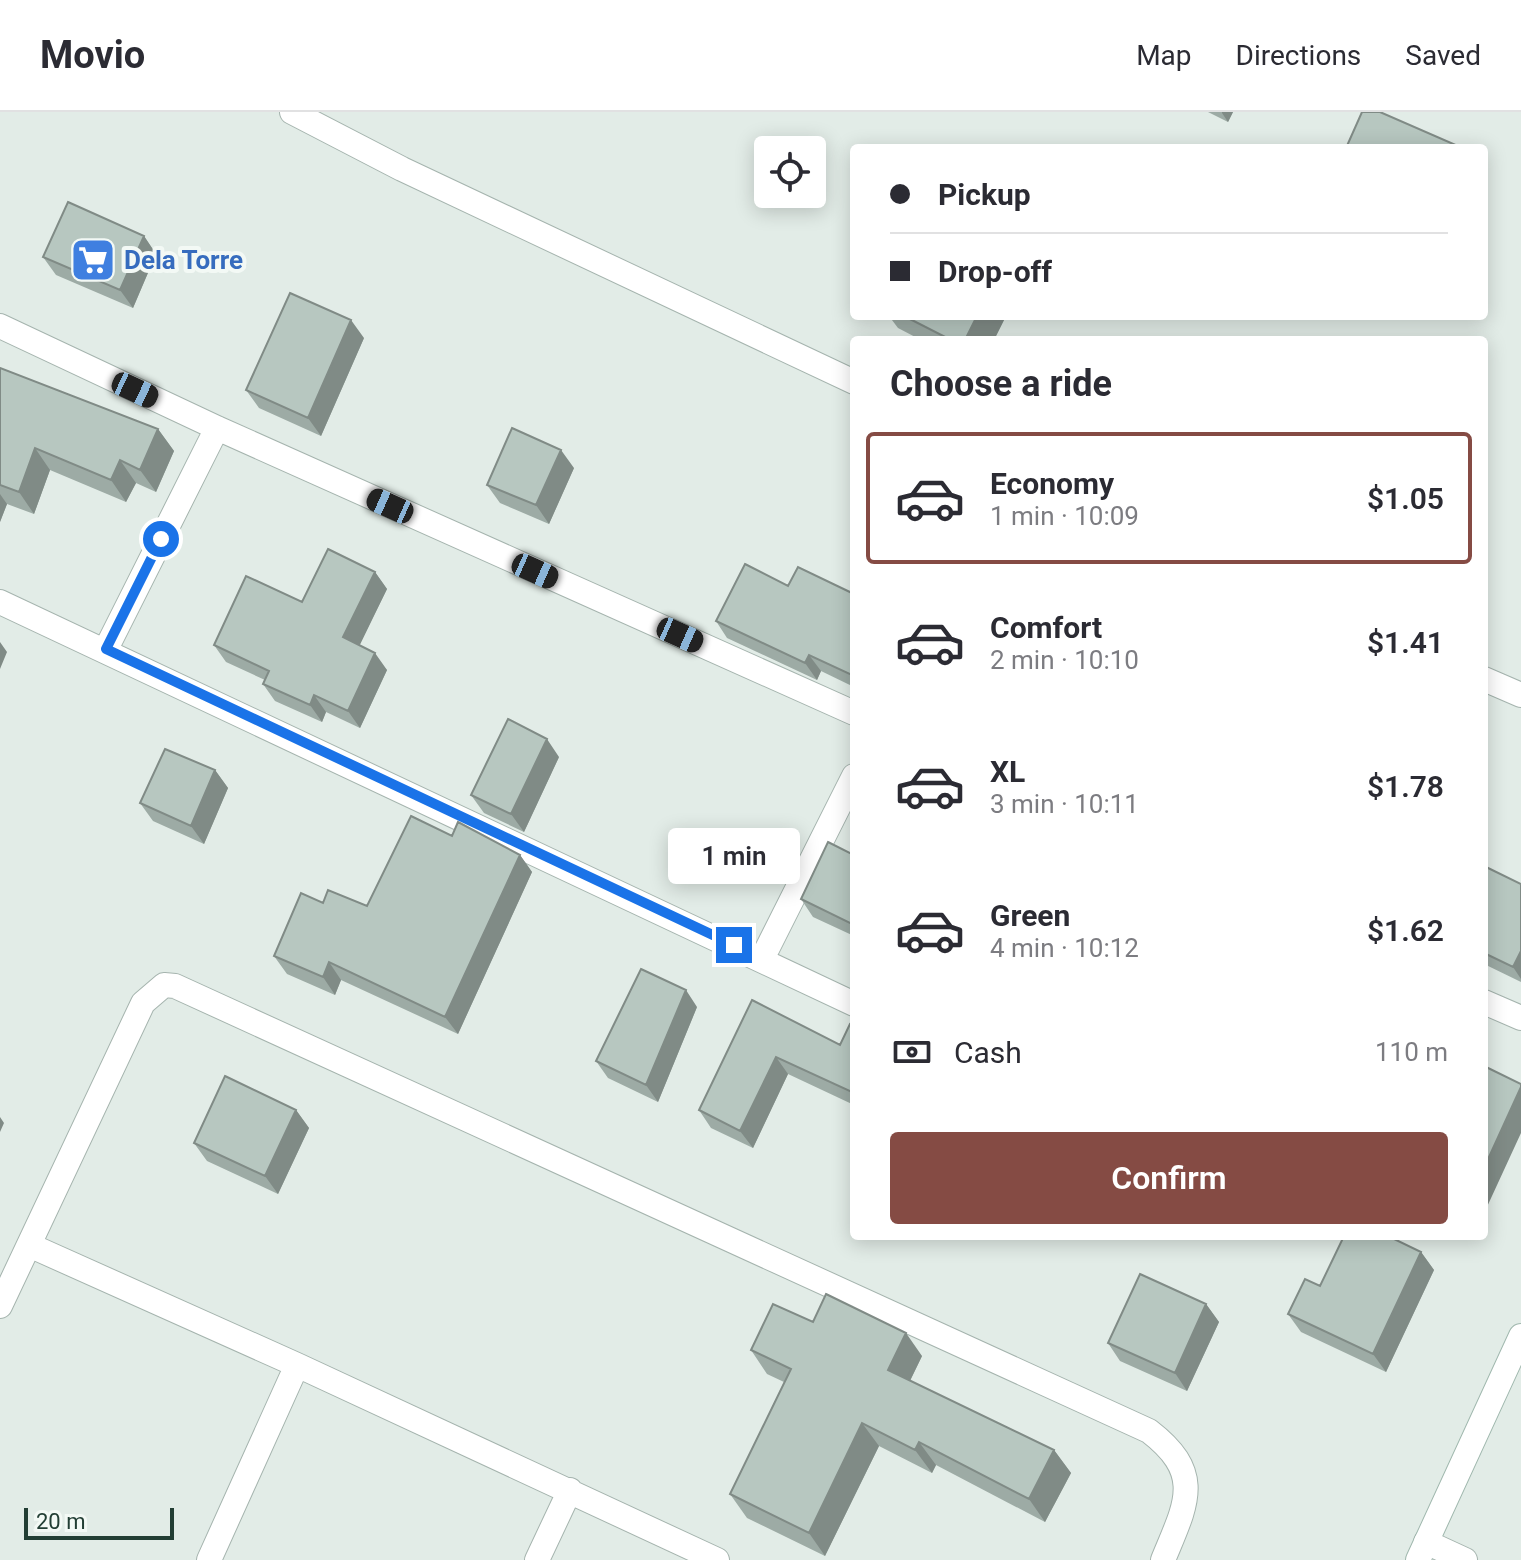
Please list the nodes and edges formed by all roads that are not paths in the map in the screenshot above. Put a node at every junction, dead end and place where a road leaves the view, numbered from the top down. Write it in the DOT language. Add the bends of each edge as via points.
graph roads {
  1 [pos="292,112"];
  2 [pos="0,326"];
  3 [pos="850,380"];
  4 [pos="217,428"];
  5 [pos="0,602"];
  6 [pos="106,649"];
  7 [pos="1488,681"];
  8 [pos="1521,695"];
  9 [pos="850,711"];
  10 [pos="850,784"];
  11 [pos="762,959"];
  12 [pos="850,1002"];
  13 [pos="1488,1004"];
  14 [pos="1521,1018"];
  15 [pos="29,1245"];
  16 [pos="0,1306"];
  17 [pos="1521,1336"];
  18 [pos="297,1365"];
  19 [pos="570,1490"];
  20 [pos="1422,1551"];
  21 [pos="209,1560"];
  22 [pos="537,1560"];
  23 [pos="717,1560"];
  24 [pos="1163,1560"];
  25 [pos="1465,1560"];
  1 -- 3 [label="street"];
  2 -- 4 [label="street"];
  4 -- 6 [label="street"];
  4 -- 9 [label="street"];
  5 -- 6 [label="street"];
  6 -- 11 [label="street"];
  7 -- 8 [label="street"];
  10 -- 11 [label="street"];
  11 -- 12 [label="street"];
  13 -- 14 [label="street"];
  15 -- 16 [label="street"];
  15 -- 18 [label="street"];
  15 -- 24 [label="street" via="143,1003 164,985 175,986 1149,1431 1167,1445 1188,1483 1185,1507"];
  17 -- 20 [label="street"];
  18 -- 19 [label="street"];
  18 -- 21 [label="street"];
  19 -- 22 [label="street"];
  19 -- 23 [label="street"];
  20 -- 25 [label="street"];
}
